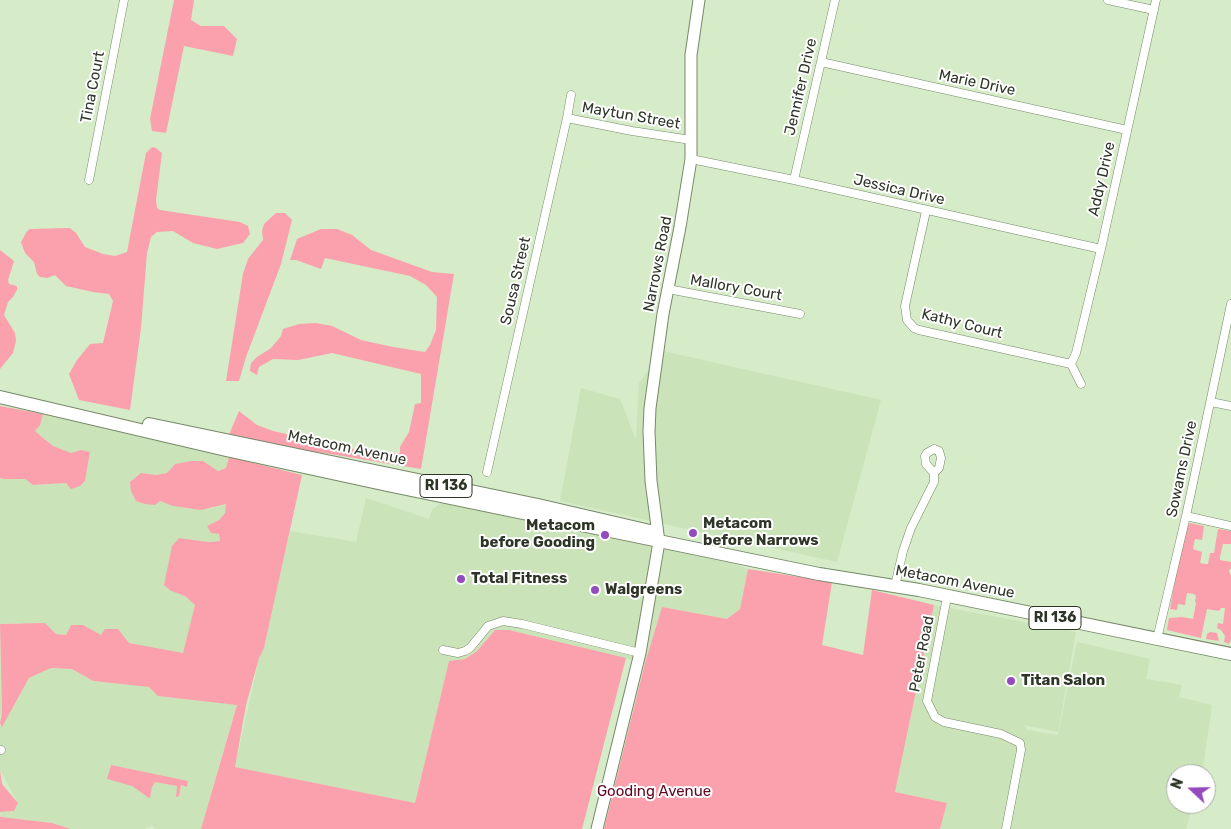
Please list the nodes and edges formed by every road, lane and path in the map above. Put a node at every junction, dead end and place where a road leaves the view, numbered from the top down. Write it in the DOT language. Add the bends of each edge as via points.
graph roads {
  1 [pos="124,0"];
  2 [pos="699,0"];
  3 [pos="835,0"];
  4 [pos="1108,0"];
  5 [pos="1156,0"];
  6 [pos="1154,10"];
  7 [pos="821,62"];
  8 [pos="571,95"];
  9 [pos="567,118"];
  10 [pos="1127,130"];
  11 [pos="691,140"];
  12 [pos="691,159"];
  13 [pos="89,180"];
  14 [pos="794,180"];
  15 [pos="926,211"];
  16 [pos="1101,248"];
  17 [pos="668,290"];
  18 [pos="1231,304"];
  19 [pos="800,314"];
  20 [pos="1071,364"];
  21 [pos="1081,384"];
  22 [pos="5,398"];
  23 [pos="1211,402"];
  24 [pos="1231,406"];
  25 [pos="487,472"];
  26 [pos="934,473"];
  27 [pos="1186,516"];
  28 [pos="1231,526"];
  29 [pos="658,537"];
  30 [pos="895,586"];
  31 [pos="947,597"];
  32 [pos="1157,639"];
  33 [pos="443,650"];
  34 [pos="640,653"];
  35 [pos="1231,654"];
  36 [pos="596,829"];
  37 [pos="1006,829"];
  1 -- 13 [label="street, Tina Court"];
  2 -- 11 [label="street, Narrows Road" via="691,55"];
  3 -- 7 [label="street, Jennifer Drive"];
  4 -- 6 [label="street"];
  5 -- 6 [label="street, Addy Drive"];
  6 -- 10 [label="street, Addy Drive"];
  7 -- 10 [label="street, Marie Drive"];
  7 -- 14 [label="street, Jennifer Drive"];
  8 -- 9 [label="street, Sousa Street"];
  9 -- 11 [label="street, Maytun Street"];
  9 -- 25 [label="street, Sousa Street"];
  10 -- 16 [label="street, Addy Drive"];
  11 -- 12 [label="street, Narrows Road"];
  12 -- 14 [label="street, Jessica Drive"];
  12 -- 17 [label="street, Narrows Road"];
  14 -- 15 [label="street, Jessica Drive"];
  15 -- 16 [label="street, Jessica Drive"];
  15 -- 20 [label="street, Kathy Court" via="905,306 907,320 914,328"];
  16 -- 20 [label="street, Addy Drive"];
  17 -- 19 [label="street, Mallory Court"];
  17 -- 29 [label="street, Narrows Road" via="654,367 649,431"];
  18 -- 23 [label="street, Sowams Drive"];
  20 -- 21 [label="street"];
  22 -- 29 [label="main road, Metacom Avenue / RI 136" via="245,442 538,505"];
  23 -- 24 [label="street"];
  23 -- 27 [label="street, Sowams Drive"];
  26 -- 30 [label="street" via="934,482 903,550"];
  27 -- 28 [label="street"];
  27 -- 32 [label="street, Sowams Drive"];
  29 -- 30 [label="main road, Metacom Avenue / RI 136" via="737,550"];
  29 -- 34 [label="street"];
  30 -- 31 [label="main road, Metacom Avenue / RI 136"];
  31 -- 32 [label="main road, Metacom Avenue / RI 136"];
  31 -- 37 [label="street, Peter Road" via="927,701 935,717 944,722 1001,734 1020,742"];
  32 -- 35 [label="main road, Metacom Avenue / RI 136"];
  33 -- 34 [label="street" via="465,651 488,626 503,621"];
  34 -- 36 [label="street"];
}
